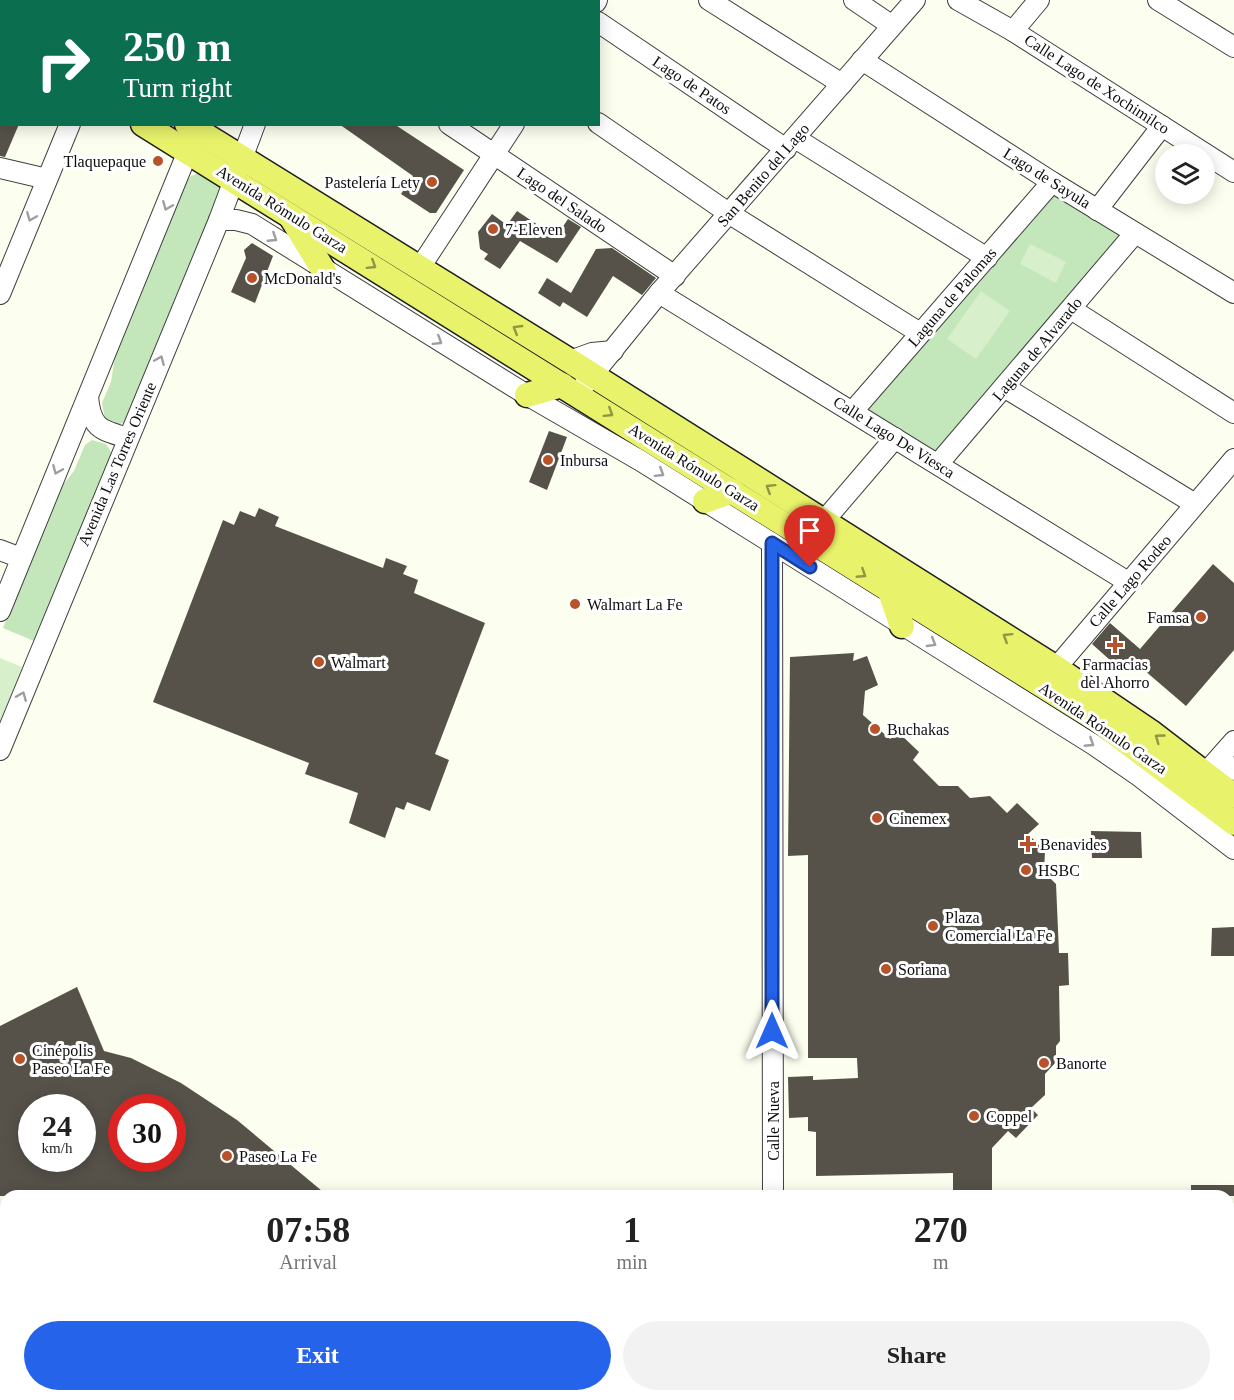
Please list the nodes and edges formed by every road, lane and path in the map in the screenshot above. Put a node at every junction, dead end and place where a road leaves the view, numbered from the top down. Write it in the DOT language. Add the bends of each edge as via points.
graph roads {
  1 [pos="709,0"];
  2 [pos="854,0"];
  3 [pos="915,0"];
  4 [pos="958,0"];
  5 [pos="1039,0"];
  6 [pos="1167,2"];
  7 [pos="600,23"];
  8 [pos="891,25"];
  9 [pos="1013,31"];
  10 [pos="1234,47"];
  11 [pos="862,60"];
  12 [pos="842,84"];
  13 [pos="600,124"];
  14 [pos="69,126"];
  15 [pos="154,126"];
  16 [pos="254,126"];
  17 [pos="452,126"];
  18 [pos="513,126"];
  19 [pos="1162,126"];
  20 [pos="192,133"];
  21 [pos="790,143"];
  22 [pos="494,154"];
  23 [pos="0,168"];
  24 [pos="238,168"];
  25 [pos="1234,172"];
  26 [pos="47,179"];
  27 [pos="1052,182"];
  28 [pos="1097,210"];
  29 [pos="288,213"];
  30 [pos="730,214"];
  31 [pos="219,220"];
  32 [pos="1135,233"];
  33 [pos="987,258"];
  34 [pos="419,269"];
  35 [pos="324,271"];
  36 [pos="675,276"];
  37 [pos="1,291"];
  38 [pos="659,293"];
  39 [pos="1234,293"];
  40 [pos="1071,309"];
  41 [pos="921,333"];
  42 [pos="613,351"];
  43 [pos="570,361"];
  44 [pos="577,385"];
  45 [pos="1004,387"];
  46 [pos="527,395"];
  47 [pos="88,397"];
  48 [pos="853,411"];
  49 [pos="1234,413"];
  50 [pos="895,438"];
  51 [pos="126,442"];
  52 [pos="68,445"];
  53 [pos="1234,459"];
  54 [pos="938,464"];
  55 [pos="732,491"];
  56 [pos="705,501"];
  57 [pos="1195,504"];
  58 [pos="823,522"];
  59 [pos="772,543"];
  60 [pos="0,550"];
  61 [pos="21,558"];
  62 [pos="1128,582"];
  63 [pos="890,592"];
  64 [pos="0,611"];
  65 [pos="902,626"];
  66 [pos="1048,689"];
  67 [pos="1234,741"];
  68 [pos="0,750"];
  69 [pos="1218,794"];
  70 [pos="1234,849"];
  71 [pos="773,1190"];
  1 -- 12 [label="street"];
  2 -- 8 [label="street"];
  3 -- 8 [label="street, San Benito del Lago"];
  4 -- 9 [label="street, Calle Lago de Xochimilco"];
  5 -- 9 [label="street"];
  6 -- 10 [label="street"];
  7 -- 21 [label="street, Lago de Patos"];
  8 -- 11 [label="street, San Benito del Lago"];
  9 -- 19 [label="street, Calle Lago de Xochimilco"];
  11 -- 12 [label="street, San Benito del Lago"];
  11 -- 27 [label="street, Lago de Sayula"];
  12 -- 21 [label="street, San Benito del Lago"];
  13 -- 30 [label="street"];
  14 -- 26 [label="street"];
  15 -- 20 [label="main road, Avenida Rómulo Garza"];
  16 -- 24 [label="street, Avenida Las Torres Oriente"];
  17 -- 22 [label="street, Lago del Salado"];
  18 -- 22 [label="street"];
  19 -- 25 [label="street, Calle Lago de Xochimilco"];
  19 -- 28 [label="street"];
  20 -- 24 [label="main road, Avenida Rómulo Garza"];
  20 -- 47 [label="street, one-way"];
  21 -- 30 [label="street, San Benito del Lago"];
  21 -- 33 [label="street, Lago de Patos"];
  22 -- 34 [label="street"];
  22 -- 36 [label="street, Lago del Salado"];
  23 -- 26 [label="street"];
  24 -- 29 [label="main road, Avenida Rómulo Garza"];
  24 -- 31 [label="street, Avenida Las Torres Oriente"];
  24 -- 34 [label="main road, Avenida Rómulo Garza"];
  26 -- 37 [label="street, one-way"];
  27 -- 28 [label="street, Lago de Sayula"];
  27 -- 33 [label="street, Laguna de Palomas"];
  28 -- 32 [label="street, Lago de Sayula"];
  29 -- 35 [label="main road"];
  29 -- 44 [label="main road, Avenida Rómulo Garza, one-way"];
  30 -- 36 [label="street, San Benito del Lago"];
  30 -- 41 [label="street"];
  31 -- 35 [label="street, one-way" via="252,224"];
  51 -- 31 [label="street, Avenida Las Torres Oriente, one-way"];
  32 -- 39 [label="street, Lago de Sayula"];
  32 -- 40 [label="street, Laguna de Alvarado"];
  33 -- 41 [label="street, Laguna de Palomas"];
  43 -- 34 [label="main road, Avenida Rómulo Garza, one-way"];
  35 -- 46 [label="street, one-way"];
  36 -- 38 [label="street, San Benito del Lago"];
  38 -- 42 [label="street, San Benito del Lago"];
  38 -- 48 [label="street, Calle Lago De Viesca"];
  40 -- 45 [label="street, Laguna de Alvarado"];
  40 -- 49 [label="street"];
  41 -- 48 [label="street, Laguna de Palomas"];
  42 -- 43 [label="street"];
  42 -- 44 [label="street, San Benito del Lago"];
  43 -- 44 [label="main road, Avenida Rómulo Garza"];
  44 -- 46 [label="main road"];
  44 -- 55 [label="main road, Avenida Rómulo Garza, one-way"];
  58 -- 44 [label="main road, Avenida Rómulo Garza, one-way"];
  45 -- 54 [label="street, Laguna de Alvarado"];
  45 -- 57 [label="street"];
  46 -- 56 [label="street, one-way"];
  47 -- 51 [label="street" via="91,417 98,428"];
  47 -- 52 [label="street"];
  48 -- 50 [label="street, Calle Lago De Viesca"];
  50 -- 54 [label="street, Calle Lago De Viesca"];
  50 -- 58 [label="street"];
  51 -- 52 [label="street" via="90,434 79,436"];
  68 -- 51 [label="street, Avenida Las Torres Oriente, one-way"];
  52 -- 61 [label="street, one-way"];
  53 -- 57 [label="street, Calle Lago Rodeo"];
  54 -- 62 [label="street, Calle Lago De Viesca"];
  55 -- 56 [label="main road"];
  55 -- 63 [label="main road, Avenida Rómulo Garza, one-way"];
  56 -- 59 [label="street"];
  57 -- 62 [label="street, Calle Lago Rodeo"];
  66 -- 58 [label="main road, Avenida Rómulo Garza, one-way"];
  59 -- 65 [label="street"];
  59 -- 71 [label="street, Calle Nueva"];
  60 -- 61 [label="street"];
  61 -- 64 [label="street"];
  62 -- 66 [label="street, Calle Lago Rodeo"];
  63 -- 65 [label="main road"];
  63 -- 66 [label="main road, Avenida Rómulo Garza"];
  65 -- 66 [label="street, one-way" via="995,681"];
  66 -- 69 [label="main road, Avenida Rómulo Garza"];
  66 -- 69 [label="street, one-way" via="1112,757"];
  67 -- 69 [label="street"];
  69 -- 70 [label="street"];
}
